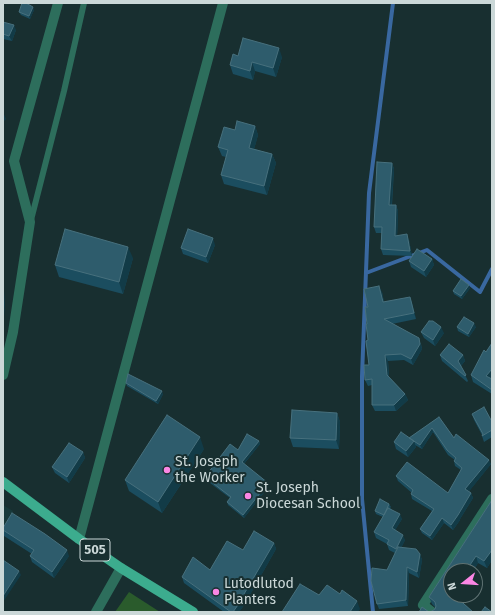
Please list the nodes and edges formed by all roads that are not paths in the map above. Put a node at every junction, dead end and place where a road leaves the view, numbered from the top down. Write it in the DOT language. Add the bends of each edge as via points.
graph roads {
  1 [pos="58,3"];
  2 [pos="84,3"];
  3 [pos="223,3"];
  4 [pos="30,222"];
  5 [pos="3,375"];
  6 [pos="3,482"];
  7 [pos="492,499"];
  8 [pos="79,539"];
  9 [pos="121,568"];
  10 [pos="96,612"];
  11 [pos="193,612"];
  12 [pos="432,612"];
  1 -- 4 [label="street" via="14,161"];
  2 -- 4 [label="lane"];
  3 -- 8 [label="street"];
  4 -- 5 [label="street" via="13,332"];
  6 -- 8 [label="main road, 505"];
  7 -- 12 [label="street" via="423,605"];
  8 -- 9 [label="main road, 505"];
  9 -- 10 [label="street"];
  9 -- 11 [label="main road, 505"];
}
